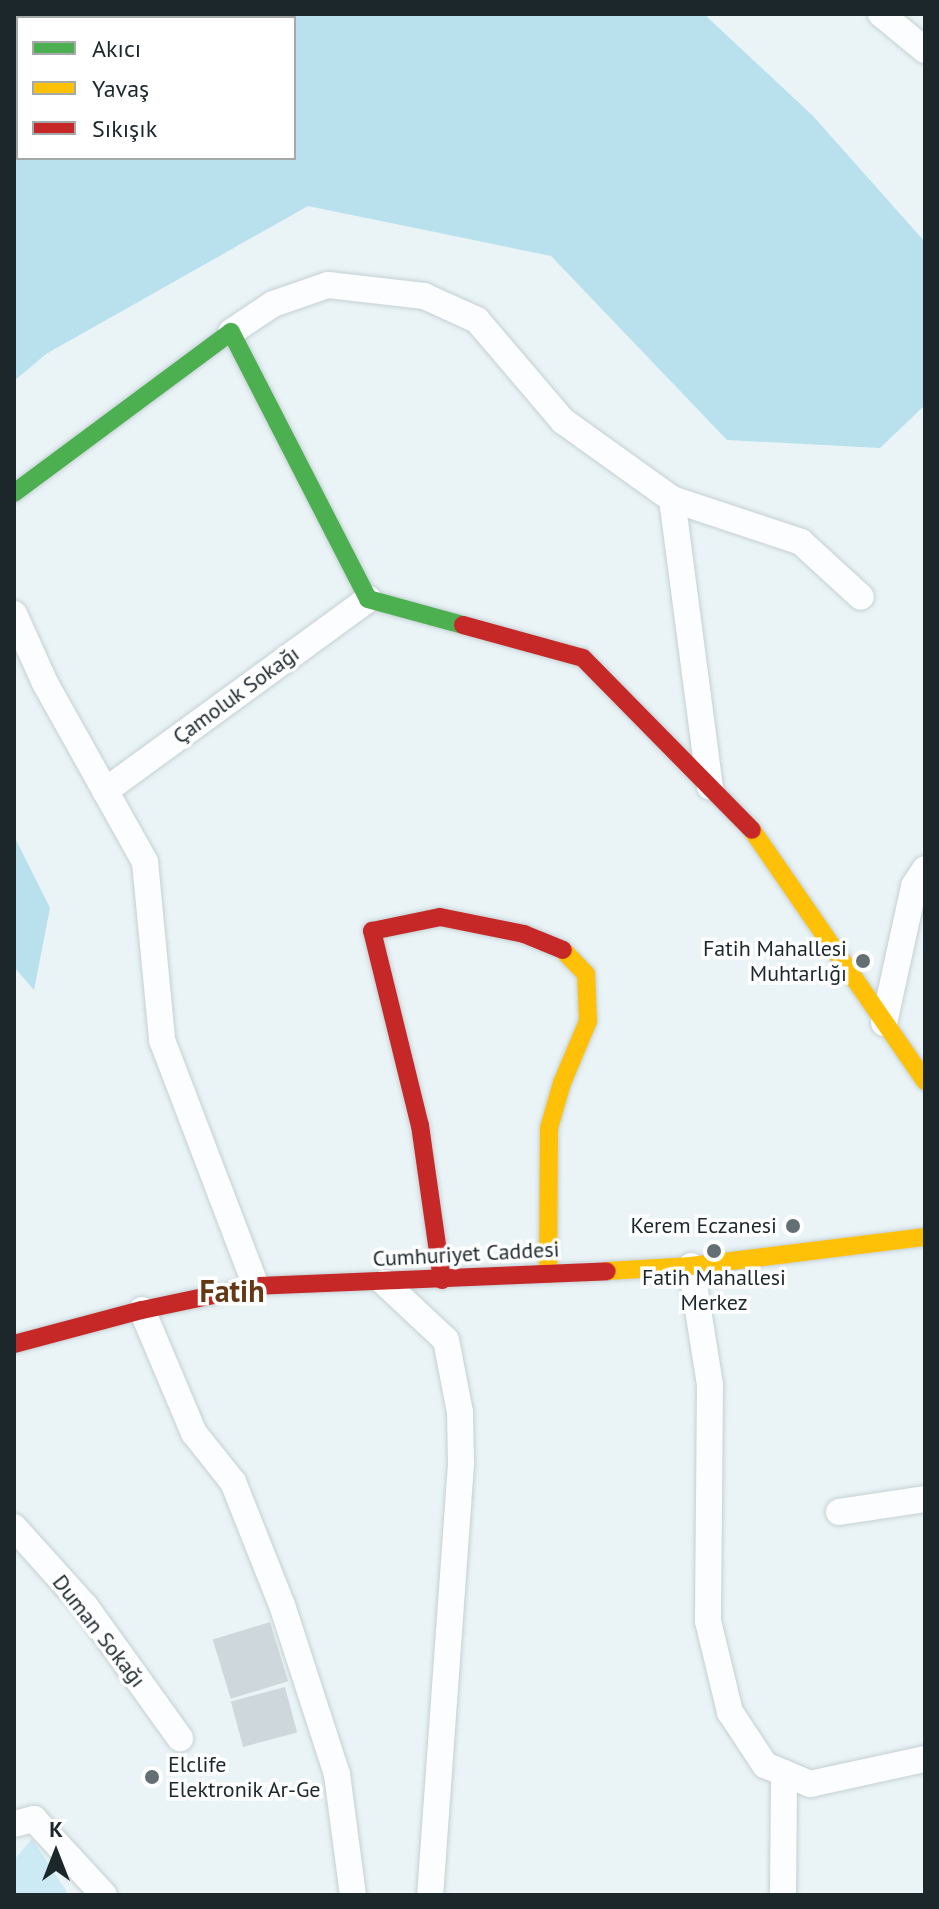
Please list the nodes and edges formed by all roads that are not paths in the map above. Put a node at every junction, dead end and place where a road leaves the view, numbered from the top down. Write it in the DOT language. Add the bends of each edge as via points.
graph roads {
  1 [pos="881,14"];
  2 [pos="925,50"];
  3 [pos="231,332"];
  4 [pos="14,493"];
  5 [pos="672,499"];
  6 [pos="861,597"];
  7 [pos="368,599"];
  8 [pos="14,614"];
  9 [pos="710,786"];
  10 [pos="105,791"];
  11 [pos="925,869"];
  12 [pos="884,1023"];
  13 [pos="925,1081"];
  14 [pos="925,1237"];
  15 [pos="691,1266"];
  16 [pos="548,1274"];
  17 [pos="442,1280"];
  18 [pos="385,1283"];
  19 [pos="256,1286"];
  20 [pos="142,1310"];
  21 [pos="14,1344"];
  22 [pos="925,1499"];
  23 [pos="839,1512"];
  24 [pos="14,1527"];
  25 [pos="180,1738"];
  26 [pos="925,1759"];
  27 [pos="784,1773"];
  28 [pos="14,1824"];
  29 [pos="104,1895"];
  30 [pos="353,1895"];
  31 [pos="430,1895"];
  32 [pos="783,1895"];
  1 -- 2 [label="street"];
  3 -- 4 [label="street"];
  3 -- 5 [label="street" via="273,304 328,285 424,296 477,320 563,421"];
  3 -- 7 [label="street"];
  5 -- 6 [label="street" via="801,542"];
  5 -- 9 [label="street"];
  7 -- 9 [label="street" via="583,658"];
  7 -- 10 [label="street, Çamoluk Sokağı"];
  8 -- 10 [label="street"];
  9 -- 12 [label="street" via="753,831"];
  10 -- 19 [label="street" via="145,862 162,1040"];
  11 -- 12 [label="street" via="914,886"];
  12 -- 13 [label="street"];
  14 -- 15 [label="street, Cumhuriyet Caddesi"];
  15 -- 16 [label="street, Cumhuriyet Caddesi"];
  15 -- 27 [label="street" via="710,1385 708,1621 730,1712 765,1765"];
  16 -- 17 [label="street, Cumhuriyet Caddesi"];
  16 -- 17 [label="street" via="549,1128 588,1021 586,974 565,951 524,934 440,917 372,931 420,1126"];
  17 -- 18 [label="street, Cumhuriyet Caddesi"];
  18 -- 19 [label="street, Cumhuriyet Caddesi"];
  18 -- 31 [label="street" via="446,1340 460,1412 461,1464"];
  19 -- 20 [label="street, Cumhuriyet Caddesi"];
  20 -- 21 [label="street, Cumhuriyet Caddesi"];
  20 -- 30 [label="street" via="194,1433 233,1482 282,1605 337,1774"];
  22 -- 23 [label="street"];
  24 -- 25 [label="street, Duman Sokağı" via="85,1606"];
  26 -- 27 [label="street" via="810,1784"];
  27 -- 32 [label="street"];
  28 -- 29 [label="street" via="34,1819"];
}
